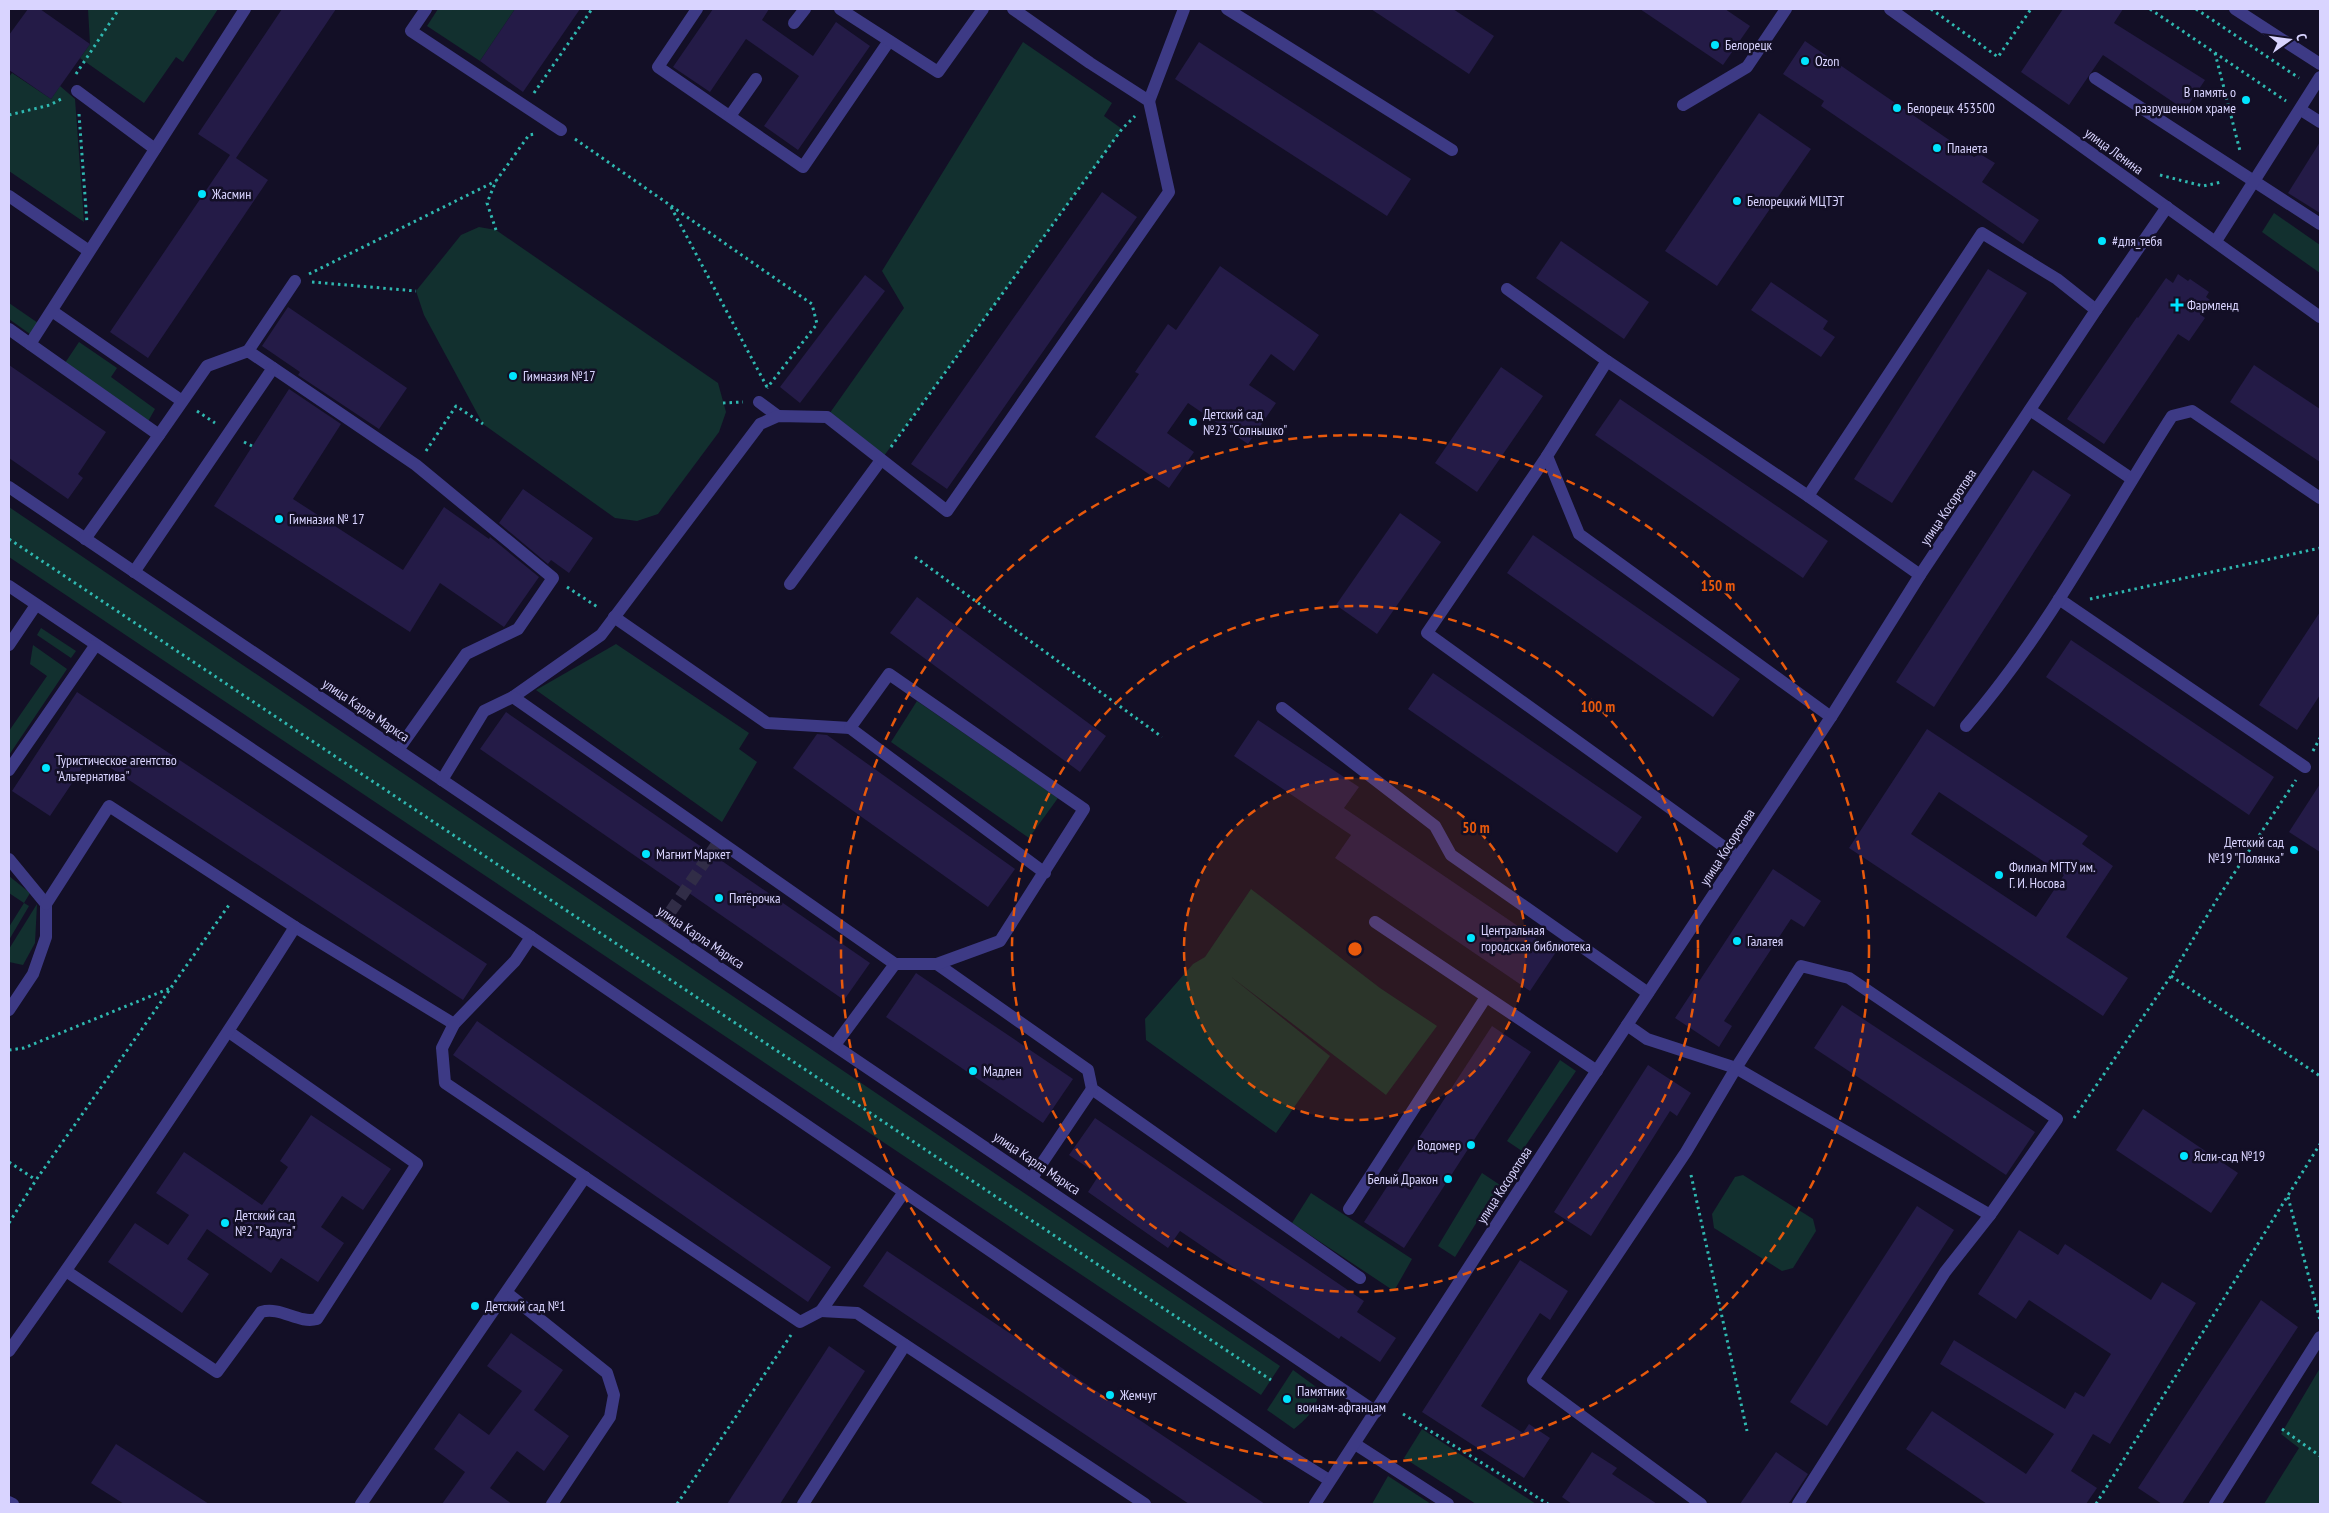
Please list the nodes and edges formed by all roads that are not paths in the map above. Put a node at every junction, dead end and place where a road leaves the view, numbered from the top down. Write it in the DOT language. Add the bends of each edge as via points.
graph roads {
  1 [pos="245,9"];
  2 [pos="426,9"];
  3 [pos="697,9"];
  4 [pos="805,9"];
  5 [pos="840,9"];
  6 [pos="983,9"];
  7 [pos="1013,9"];
  8 [pos="1184,9"];
  9 [pos="1227,9"];
  10 [pos="1786,9"];
  11 [pos="1890,9"];
  12 [pos="2235,9"];
  13 [pos="794,23"];
  14 [pos="889,41"];
  15 [pos="2318,63"];
  16 [pos="2320,77"];
  17 [pos="2095,78"];
  18 [pos="756,79"];
  19 [pos="77,91"];
  20 [pos="1149,101"];
  21 [pos="1684,105"];
  22 [pos="2301,110"];
  23 [pos="730,116"];
  24 [pos="2320,122"];
  25 [pos="561,130"];
  26 [pos="155,148"];
  27 [pos="1452,150"];
  28 [pos="2250,176"];
  29 [pos="9,198"];
  30 [pos="2167,207"];
  31 [pos="2320,224"];
  32 [pos="2216,242"];
  33 [pos="89,251"];
  34 [pos="296,281"];
  35 [pos="1507,289"];
  36 [pos="2096,310"];
  37 [pos="52,311"];
  38 [pos="2320,317"];
  39 [pos="9,329"];
  40 [pos="30,344"];
  41 [pos="248,351"];
  42 [pos="1607,361"];
  43 [pos="273,368"];
  44 [pos="182,401"];
  45 [pos="759,402"];
  46 [pos="2030,410"];
  47 [pos="778,416"];
  48 [pos="159,434"];
  49 [pos="1547,456"];
  50 [pos="881,460"];
  51 [pos="2132,479"];
  52 [pos="9,487"];
  53 [pos="1808,496"];
  54 [pos="2320,498"];
  55 [pos="85,539"];
  56 [pos="134,572"];
  57 [pos="1920,575"];
  58 [pos="790,584"];
  59 [pos="9,586"];
  60 [pos="2063,601"];
  61 [pos="36,605"];
  62 [pos="614,617"];
  63 [pos="9,645"];
  64 [pos="95,646"];
  65 [pos="513,697"];
  66 [pos="1282,708"];
  67 [pos="1831,717"];
  68 [pos="1966,726"];
  69 [pos="850,728"];
  70 [pos="398,750"];
  71 [pos="2305,767"];
  72 [pos="9,770"];
  73 [pos="442,780"];
  74 [pos="1738,857"];
  75 [pos="9,858"];
  76 [pos="1045,873"];
  77 [pos="46,904"];
  78 [pos="1376,922"];
  79 [pos="295,927"];
  80 [pos="531,936"];
  81 [pos="895,964"];
  82 [pos="938,964"];
  83 [pos="1648,993"];
  84 [pos="1486,997"];
  85 [pos="9,1010"];
  86 [pos="454,1024"];
  87 [pos="1628,1025"];
  88 [pos="229,1032"];
  89 [pos="835,1045"];
  90 [pos="1736,1068"];
  91 [pos="1597,1071"];
  92 [pos="1092,1089"];
  93 [pos="585,1178"];
  94 [pos="1032,1178"];
  95 [pos="904,1192"];
  96 [pos="1349,1209"];
  97 [pos="1990,1215"];
  98 [pos="66,1272"];
  99 [pos="1360,1278"];
  100 [pos="507,1293"];
  101 [pos="821,1311"];
  102 [pos="2320,1337"];
  103 [pos="905,1345"];
  104 [pos="9,1351"];
  105 [pos="1376,1412"];
  106 [pos="1355,1444"];
  107 [pos="1329,1480"];
  108 [pos="9,1502"];
  109 [pos="1141,1503"];
  110 [pos="13,1504"];
  111 [pos="361,1504"];
  112 [pos="552,1504"];
  113 [pos="803,1504"];
  114 [pos="1315,1504"];
  115 [pos="1448,1504"];
  116 [pos="1701,1504"];
  117 [pos="1798,1504"];
  118 [pos="2215,1504"];
  1 -- 26 [label="street"];
  2 -- 25 [label="street" via="411,31"];
  3 -- 23 [label="street" via="658,67"];
  4 -- 13 [label="street"];
  5 -- 14 [label="street"];
  6 -- 14 [label="street" via="938,72"];
  7 -- 20 [label="street"];
  8 -- 20 [label="street"];
  9 -- 27 [label="street"];
  10 -- 21 [label="street" via="1747,67"];
  11 -- 30 [label="street, улица Ленина"];
  12 -- 15 [label="street"];
  14 -- 23 [label="street" via="803,167"];
  16 -- 22 [label="street"];
  17 -- 28 [label="street"];
  18 -- 23 [label="street"];
  19 -- 26 [label="street"];
  20 -- 50 [label="street" via="1169,192 947,511"];
  22 -- 24 [label="street"];
  22 -- 28 [label="street"];
  26 -- 33 [label="street"];
  28 -- 31 [label="street"];
  28 -- 32 [label="street"];
  29 -- 33 [label="street"];
  30 -- 32 [label="street, улица Ленина"];
  30 -- 36 [label="street, улица Косоротова"];
  32 -- 38 [label="street, улица Ленина"];
  33 -- 37 [label="street"];
  34 -- 41 [label="street"];
  35 -- 42 [label="street"];
  36 -- 46 [label="street, улица Косоротова"];
  36 -- 53 [label="street" via="2057,279 1982,233"];
  37 -- 40 [label="street"];
  37 -- 44 [label="street"];
  39 -- 40 [label="street"];
  40 -- 48 [label="street"];
  41 -- 43 [label="street"];
  41 -- 44 [label="street" via="207,366"];
  42 -- 49 [label="street"];
  42 -- 53 [label="street"];
  43 -- 56 [label="street"];
  43 -- 70 [label="street" via="416,465 553,578 518,629 466,654"];
  44 -- 48 [label="street"];
  45 -- 47 [label="street"];
  46 -- 51 [label="street"];
  46 -- 57 [label="street, улица Косоротова"];
  47 -- 50 [label="street" via="827,417"];
  47 -- 62 [label="street" via="760,424"];
  48 -- 55 [label="street"];
  49 -- 67 [label="street" via="1579,534"];
  49 -- 74 [label="street" via="1427,633"];
  50 -- 58 [label="street"];
  51 -- 54 [label="street" via="2172,416 2192,411"];
  51 -- 60 [label="street"];
  52 -- 55 [label="street, улица Карла Маркса"];
  53 -- 57 [label="street"];
  55 -- 56 [label="street, улица Карла Маркса"];
  56 -- 70 [label="street, улица Карла Маркса"];
  57 -- 67 [label="street, улица Косоротова"];
  59 -- 61 [label="street"];
  60 -- 68 [label="street"];
  60 -- 71 [label="street"];
  61 -- 63 [label="street"];
  61 -- 64 [label="street"];
  62 -- 65 [label="street" via="602,635"];
  62 -- 69 [label="street" via="767,723"];
  64 -- 72 [label="street"];
  64 -- 80 [label="street"];
  65 -- 73 [label="street" via="484,711"];
  65 -- 81 [label="street"];
  66 -- 83 [label="street" via="1436,826 1451,855"];
  67 -- 74 [label="street, улица Косоротова"];
  69 -- 76 [label="street"];
  69 -- 76 [label="street" via="889,674 1084,808"];
  70 -- 73 [label="street, улица Карла Маркса"];
  73 -- 89 [label="street, улица Карла Маркса"];
  74 -- 83 [label="street, улица Косоротова"];
  75 -- 77 [label="street"];
  76 -- 82 [label="street" via="1000,941"];
  77 -- 79 [label="street" via="109,806"];
  77 -- 85 [label="street" via="46,937 33,974"];
  78 -- 84 [label="street"];
  79 -- 86 [label="street"];
  79 -- 88 [label="street"];
  80 -- 86 [label="street" via="515,961"];
  80 -- 95 [label="street"];
  81 -- 82 [label="street"];
  81 -- 89 [label="street"];
  82 -- 92 [label="street" via="1088,1070"];
  83 -- 87 [label="street, улица Косоротова"];
  84 -- 91 [label="street"];
  84 -- 96 [label="street"];
  86 -- 93 [label="street" via="442,1048 445,1083"];
  87 -- 90 [label="street" via="1647,1039"];
  87 -- 91 [label="street, улица Косоротова"];
  88 -- 98 [label="street"];
  88 -- 98 [label="street" via="417,1164 317,1320 310,1321 271,1309 261,1312 217,1372"];
  89 -- 94 [label="street, улица Карла Маркса"];
  90 -- 97 [label="street"];
  90 -- 97 [label="street" via="1801,966 1849,978 2056,1119"];
  90 -- 116 [label="street" via="1686,1152 1533,1380"];
  91 -- 105 [label="street, улица Косоротова"];
  92 -- 94 [label="street"];
  92 -- 99 [label="street"];
  93 -- 100 [label="street"];
  93 -- 101 [label="street" via="800,1322"];
  94 -- 105 [label="street, улица Карла Маркса"];
  95 -- 101 [label="street"];
  95 -- 107 [label="street"];
  97 -- 117 [label="street" via="1945,1272"];
  98 -- 104 [label="street"];
  100 -- 111 [label="street"];
  100 -- 112 [label="street" via="607,1373 614,1395 610,1418"];
  101 -- 103 [label="street" via="857,1313"];
  102 -- 118 [label="street"];
  103 -- 109 [label="street"];
  103 -- 113 [label="street"];
  105 -- 106 [label="street, улица Косоротова"];
  106 -- 107 [label="street, улица Косоротова"];
  106 -- 115 [label="street"];
  107 -- 114 [label="street, улица Косоротова"];
  108 -- 110 [label="street"];
}
